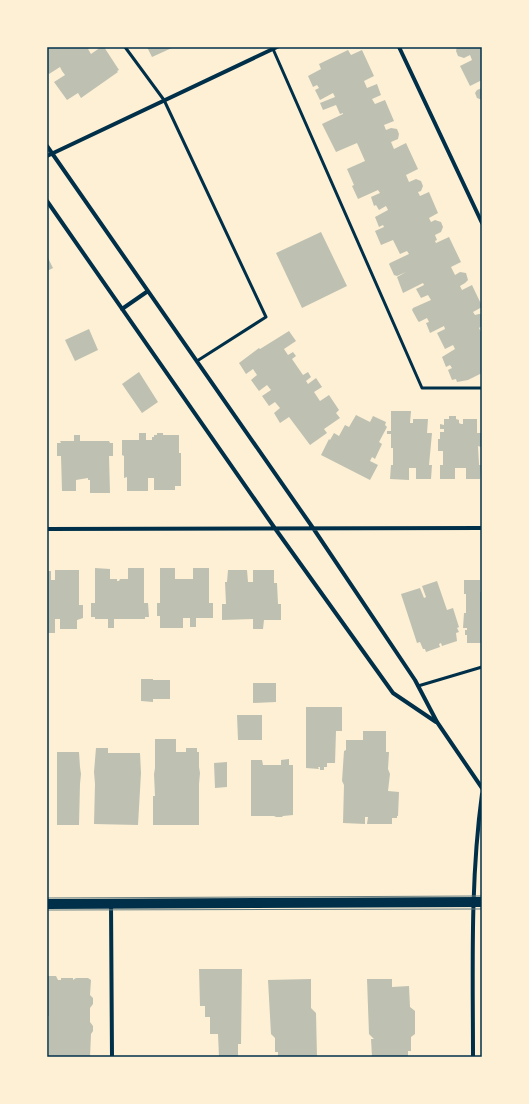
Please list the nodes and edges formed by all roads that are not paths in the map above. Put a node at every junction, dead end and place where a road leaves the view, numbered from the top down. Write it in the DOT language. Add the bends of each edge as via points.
graph roads {
  1 [pos="125,47"];
  2 [pos="399,47"];
  3 [pos="275,48"];
  4 [pos="164,100"];
  5 [pos="47,146"];
  6 [pos="52,153"];
  7 [pos="47,156"];
  8 [pos="47,201"];
  9 [pos="482,223"];
  10 [pos="148,291"];
  11 [pos="122,309"];
  12 [pos="197,362"];
  13 [pos="482,388"];
  14 [pos="274,527"];
  15 [pos="313,528"];
  16 [pos="482,528"];
  17 [pos="47,529"];
  18 [pos="482,667"];
  19 [pos="418,686"];
  20 [pos="437,722"];
  21 [pos="482,788"];
  22 [pos="482,794"];
  23 [pos="477,902"];
  24 [pos="47,904"];
  25 [pos="112,904"];
  26 [pos="112,1057"];
  27 [pos="473,1057"];
  1 -- 4 [label="lane"];
  2 -- 9 [label="street"];
  3 -- 4 [label="street"];
  3 -- 13 [label="lane" via="422,388"];
  4 -- 6 [label="street"];
  4 -- 12 [label="lane" via="266,317"];
  5 -- 6 [label="street"];
  6 -- 7 [label="street"];
  6 -- 10 [label="street"];
  8 -- 11 [label="street"];
  10 -- 11 [label="street"];
  10 -- 12 [label="street"];
  11 -- 14 [label="street"];
  12 -- 15 [label="street"];
  14 -- 15 [label="street"];
  14 -- 17 [label="street"];
  14 -- 20 [label="street" via="393,694"];
  15 -- 16 [label="street"];
  15 -- 19 [label="street"];
  18 -- 19 [label="lane"];
  19 -- 20 [label="street"];
  20 -- 21 [label="street"];
  22 -- 23 [label="street" via="476,833"];
  23 -- 25 [label="main road"];
  23 -- 27 [label="street"];
  24 -- 25 [label="main road"];
  25 -- 26 [label="street"];
}
